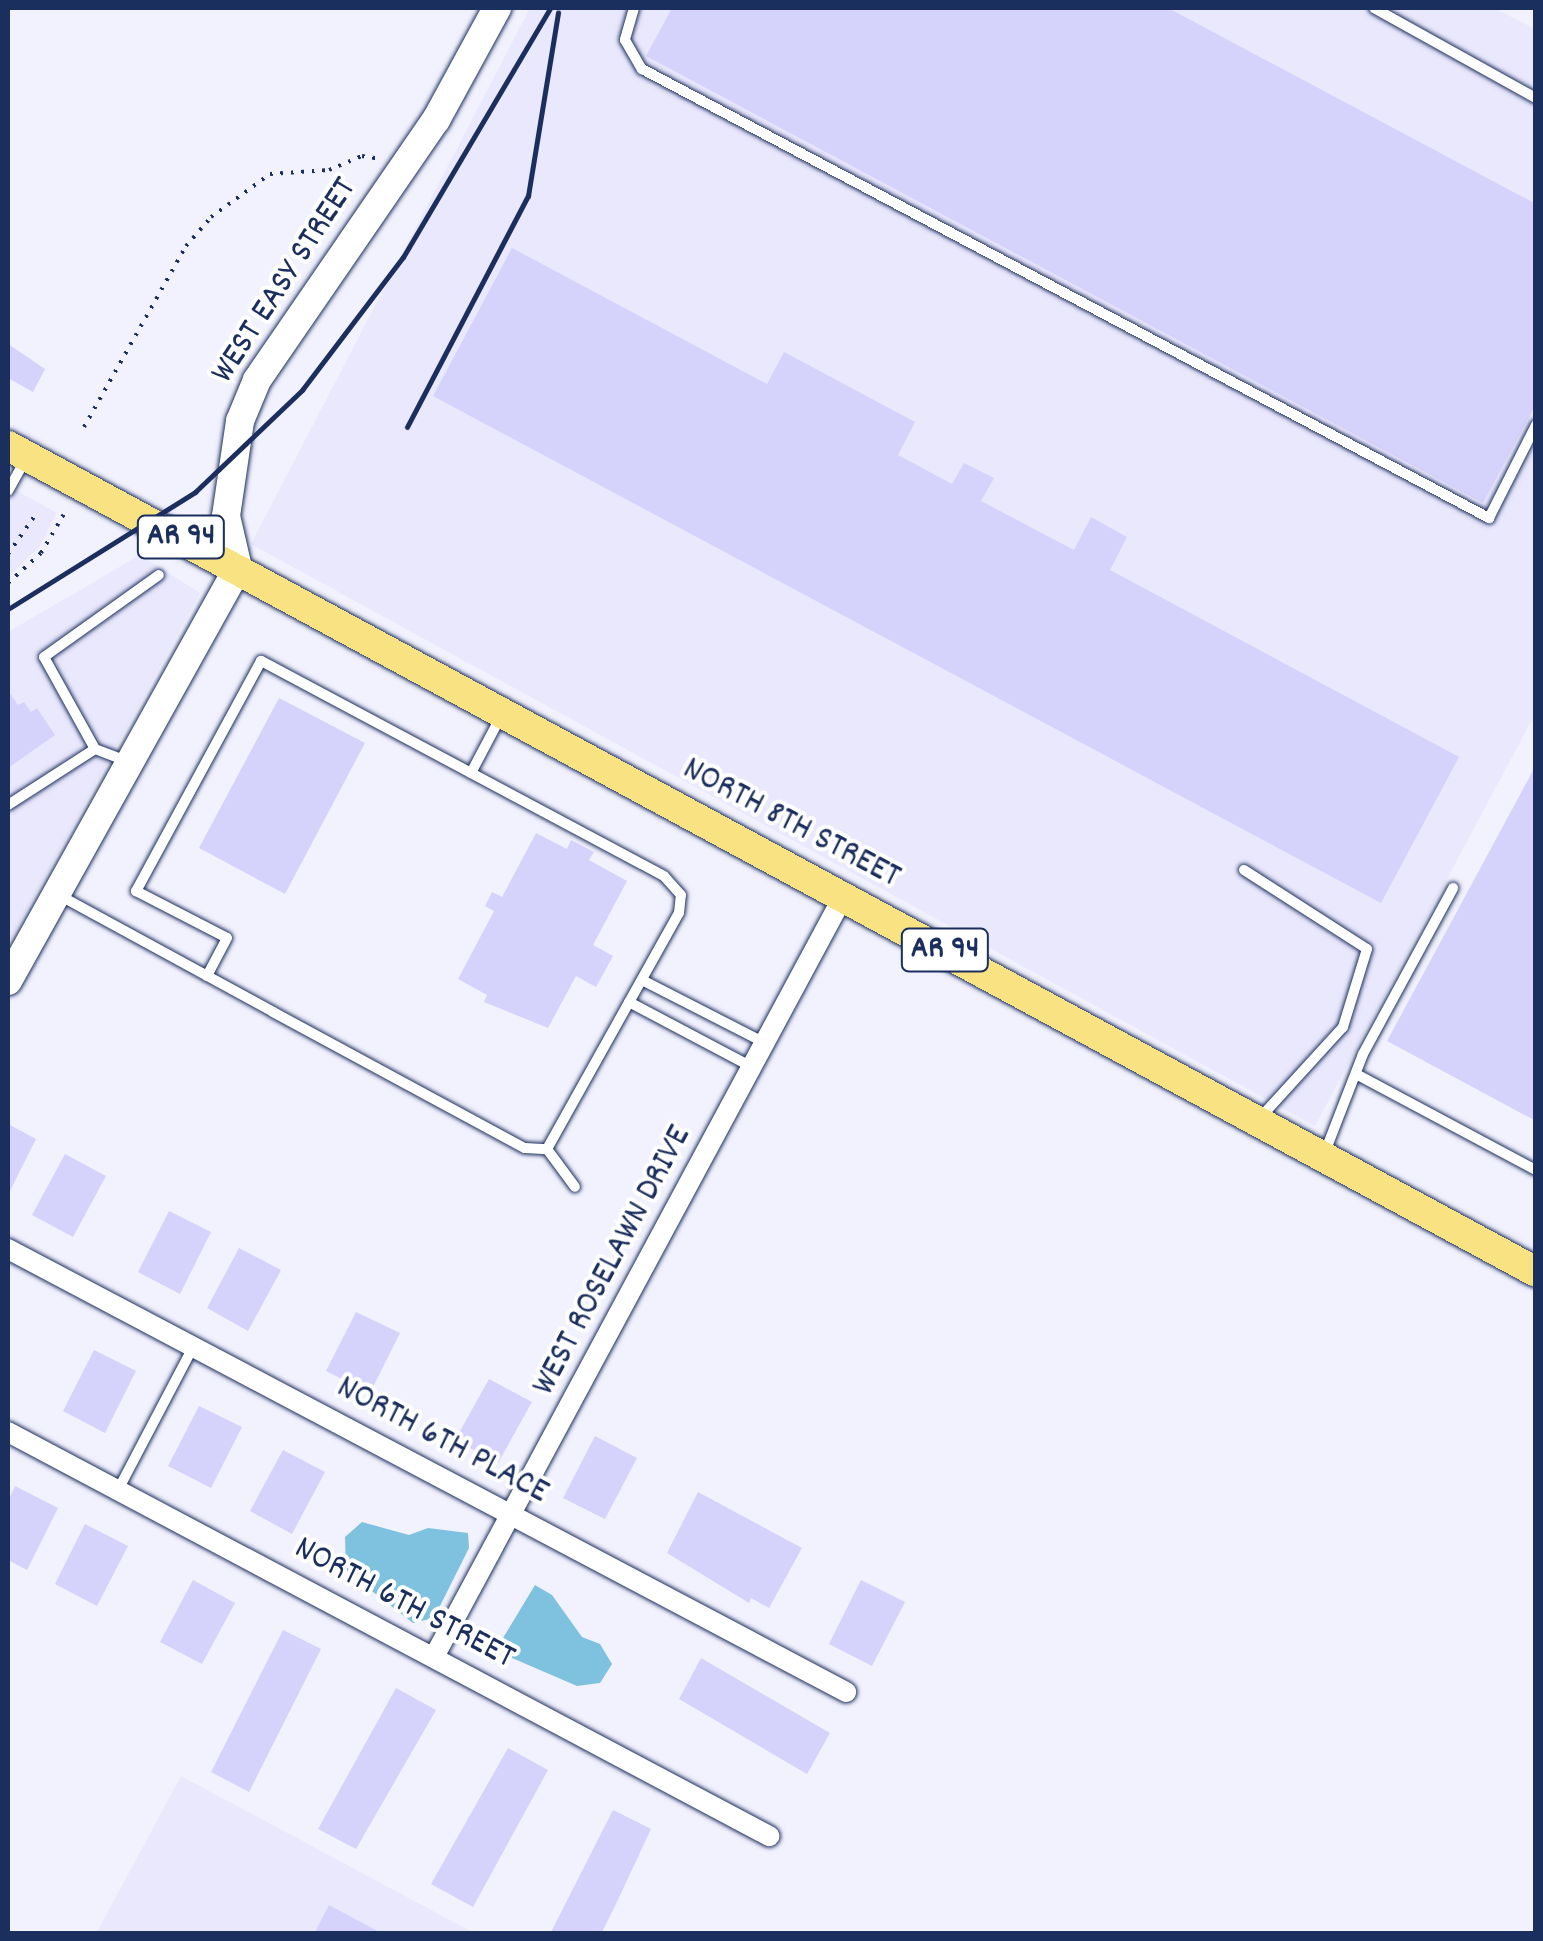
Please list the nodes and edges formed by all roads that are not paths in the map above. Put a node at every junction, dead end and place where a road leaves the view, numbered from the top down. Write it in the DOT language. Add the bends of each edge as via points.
graph roads {
  1 [pos="497,8"];
  2 [pos="634,8"];
  3 [pos="1374,8"];
  4 [pos="1536,98"];
  5 [pos="1536,425"];
  6 [pos="17,451"];
  7 [pos="8,492"];
  8 [pos="238,568"];
  9 [pos="159,575"];
  10 [pos="504,711"];
  11 [pos="95,749"];
  12 [pos="130,762"];
  13 [pos="471,772"];
  14 [pos="8,806"];
  15 [pos="1244,870"];
  16 [pos="1453,888"];
  17 [pos="56,894"];
  18 [pos="844,895"];
  19 [pos="207,976"];
  20 [pos="642,980"];
  21 [pos="8,982"];
  22 [pos="630,1002"];
  23 [pos="766,1043"];
  24 [pos="753,1068"];
  25 [pos="1356,1074"];
  26 [pos="1258,1120"];
  27 [pos="547,1149"];
  28 [pos="1323,1156"];
  29 [pos="1536,1170"];
  30 [pos="575,1187"];
  31 [pos="8,1249"];
  32 [pos="1536,1272"];
  33 [pos="193,1347"];
  34 [pos="8,1432"];
  35 [pos="118,1490"];
  36 [pos="514,1516"];
  37 [pos="434,1655"];
  38 [pos="846,1692"];
  39 [pos="769,1836"];
  1 -- 8 [label="street, WEST EASY STREET" via="436,120 256,380 240,421 226,516"];
  2 -- 5 [label="lane" via="624,40 642,69 1489,518"];
  3 -- 4 [label="lane"];
  6 -- 7 [label="lane"];
  6 -- 8 [label="main road, NORTH 8TH STREET / AR 94"];
  8 -- 10 [label="main road, NORTH 8TH STREET / AR 94"];
  8 -- 12 [label="street"];
  9 -- 11 [label="lane" via="44,657"];
  10 -- 13 [label="lane"];
  10 -- 18 [label="main road, NORTH 8TH STREET / AR 94"];
  11 -- 12 [label="lane"];
  11 -- 14 [label="lane"];
  12 -- 17 [label="street"];
  13 -- 19 [label="lane" via="262,661 136,891 226,938"];
  13 -- 20 [label="lane" via="672,881 681,895 679,913"];
  15 -- 26 [label="lane" via="1367,949 1343,1027"];
  16 -- 25 [label="lane"];
  17 -- 19 [label="lane"];
  17 -- 21 [label="street"];
  18 -- 23 [label="street, WEST ROSELAWN DRIVE"];
  18 -- 26 [label="main road, NORTH 8TH STREET / AR 94"];
  19 -- 27 [label="lane" via="525,1148"];
  20 -- 22 [label="lane"];
  20 -- 23 [label="lane"];
  22 -- 24 [label="lane"];
  22 -- 27 [label="lane"];
  23 -- 24 [label="street, WEST ROSELAWN DRIVE"];
  24 -- 36 [label="street, WEST ROSELAWN DRIVE"];
  25 -- 28 [label="lane"];
  25 -- 29 [label="lane"];
  26 -- 28 [label="main road, NORTH 8TH STREET / AR 94"];
  27 -- 30 [label="lane"];
  28 -- 32 [label="main road, NORTH 8TH STREET / AR 94"];
  31 -- 33 [label="street, NORTH 6TH PLACE"];
  33 -- 35 [label="lane"];
  33 -- 36 [label="street, NORTH 6TH PLACE"];
  34 -- 35 [label="street, NORTH 6TH STREET"];
  35 -- 37 [label="street, NORTH 6TH STREET"];
  36 -- 37 [label="street, WEST ROSELAWN DRIVE"];
  36 -- 38 [label="street, NORTH 6TH PLACE"];
  37 -- 39 [label="street, NORTH 6TH STREET"];
}
